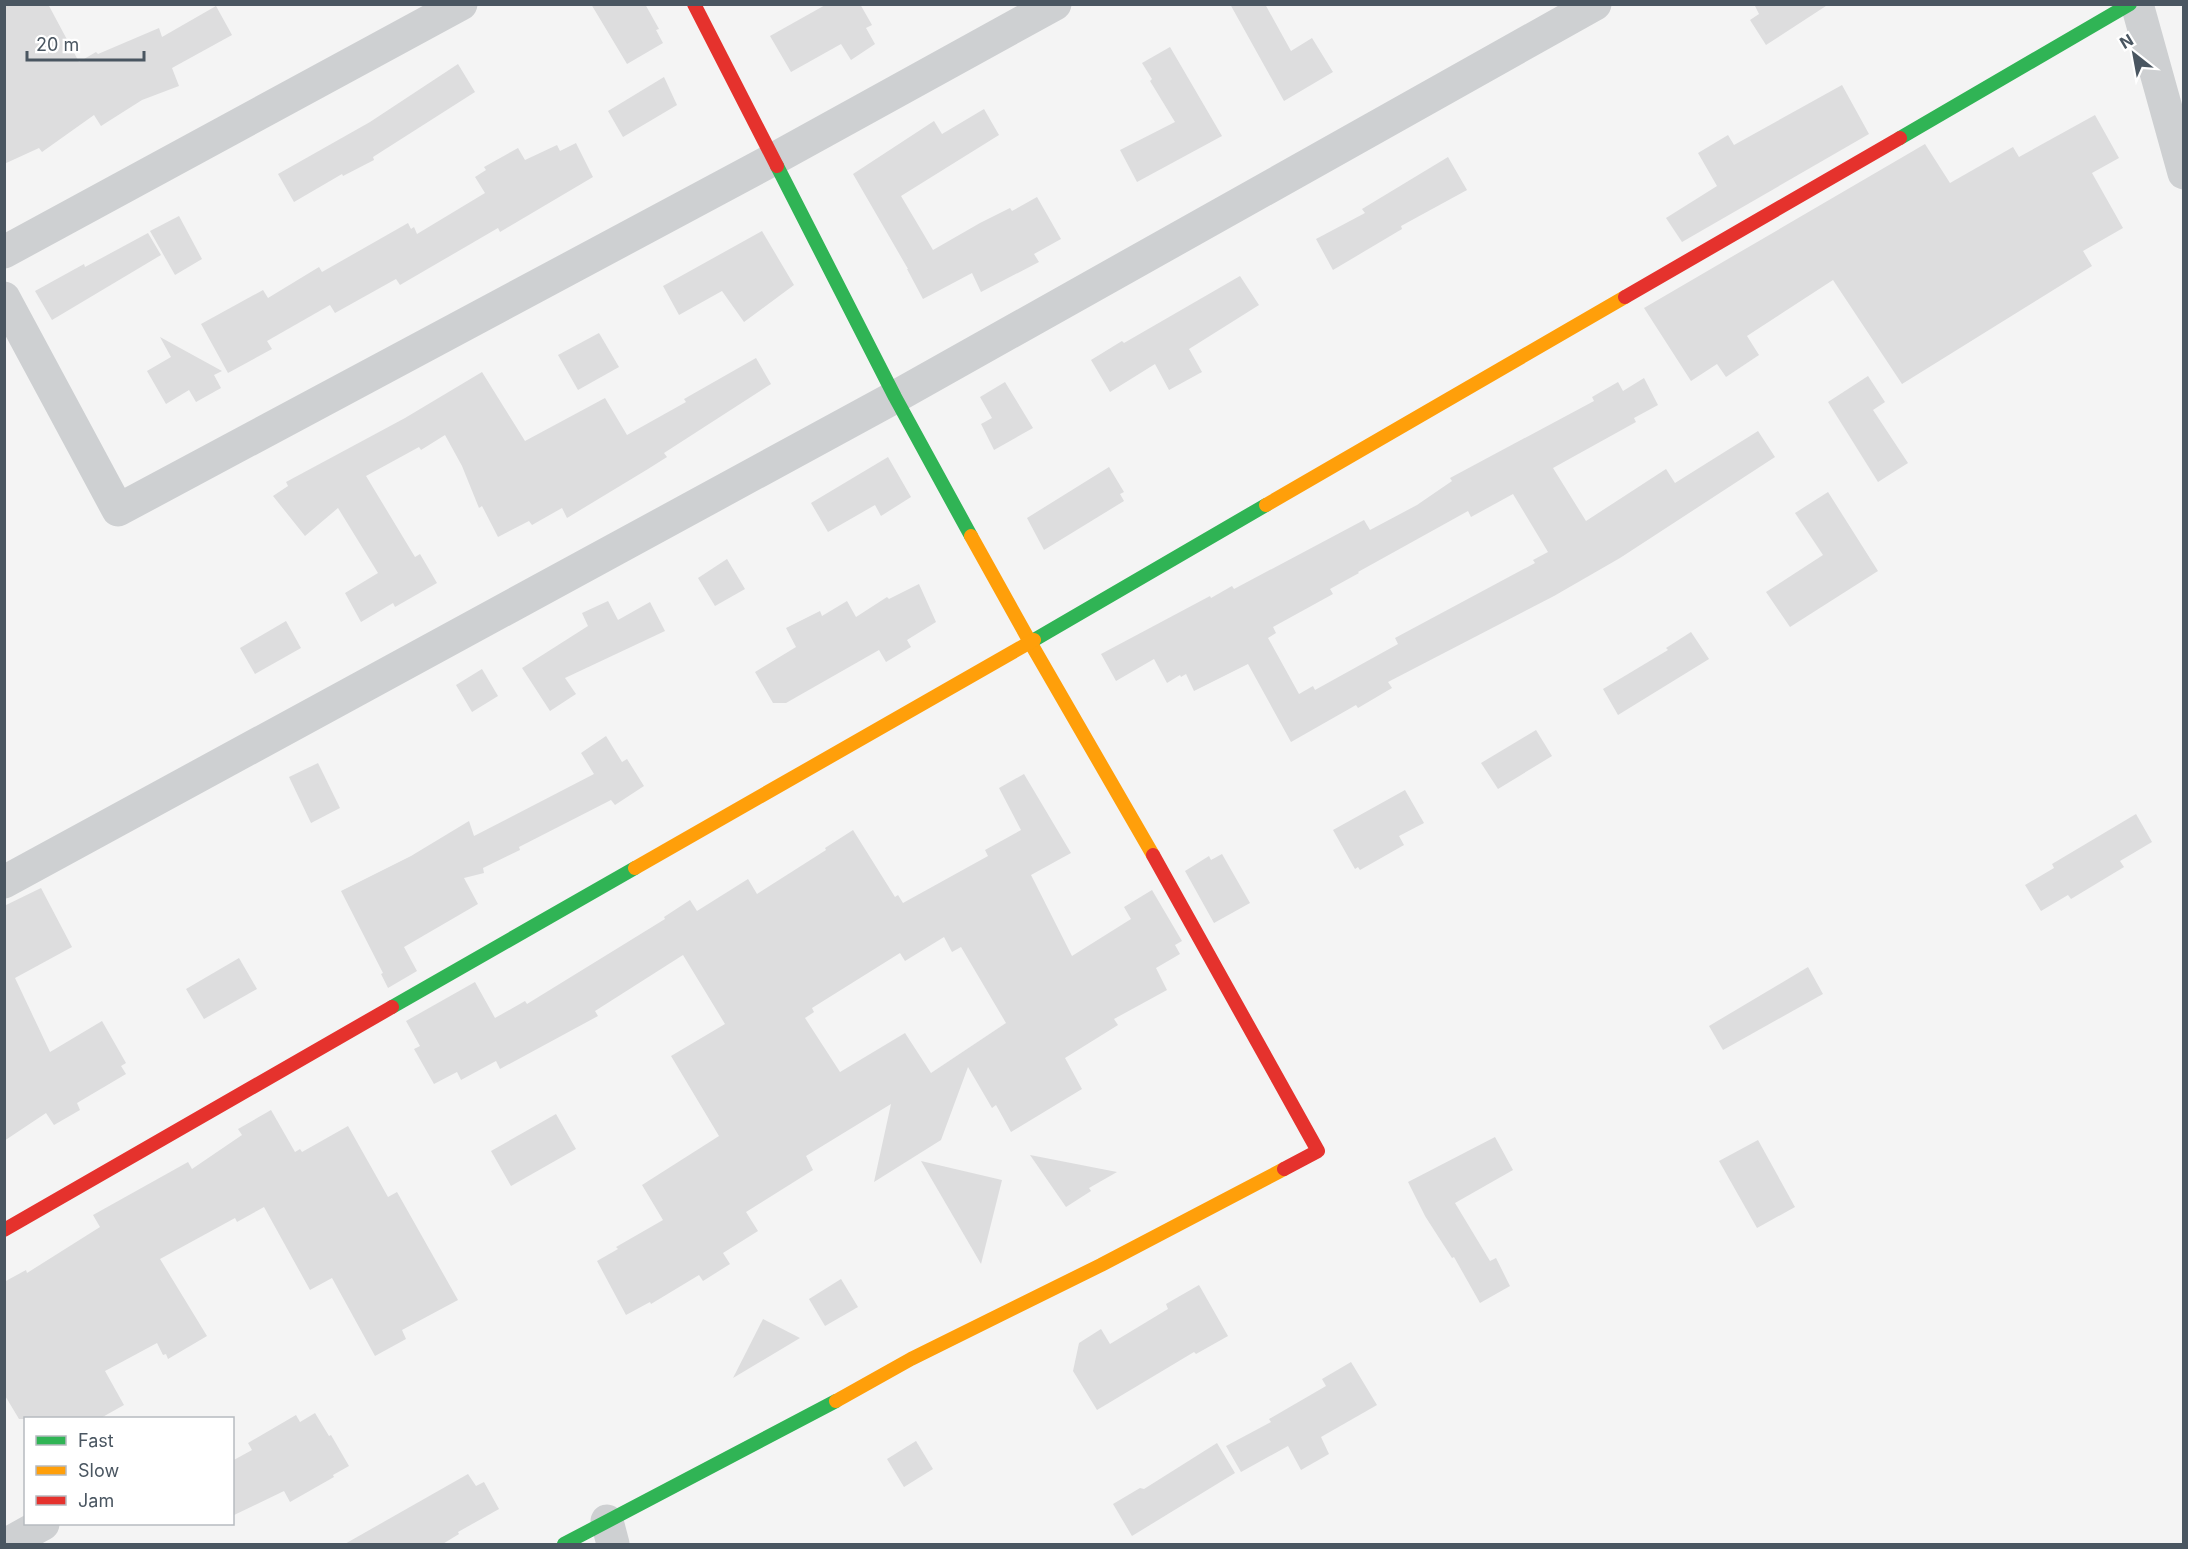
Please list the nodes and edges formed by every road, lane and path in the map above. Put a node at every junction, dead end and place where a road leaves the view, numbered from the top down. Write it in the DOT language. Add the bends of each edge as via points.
graph roads {
  1 [pos="461,4"];
  2 [pos="694,4"];
  3 [pos="1055,4"];
  4 [pos="1595,4"];
  5 [pos="2130,4"];
  6 [pos="2137,4"];
  7 [pos="772,160"];
  8 [pos="2184,173"];
  9 [pos="4,252"];
  10 [pos="4,298"];
  11 [pos="895,397"];
  12 [pos="1030,642"];
  13 [pos="4,882"];
  14 [pos="4,1230"];
  15 [pos="41,1525"];
  16 [pos="610,1533"];
  17 [pos="7,1545"];
  18 [pos="564,1545"];
  1 -- 9 [label="street"];
  2 -- 7 [label="street"];
  3 -- 7 [label="street"];
  4 -- 11 [label="street"];
  5 -- 12 [label="street"];
  6 -- 8 [label="street"];
  7 -- 10 [label="street" via="118,510"];
  7 -- 11 [label="street"];
  11 -- 12 [label="street"];
  11 -- 13 [label="street"];
  12 -- 14 [label="street"];
  12 -- 16 [label="street" via="1189,916 1318,1151 912,1359"];
  15 -- 17 [label="street"];
  16 -- 18 [label="street"];
}
